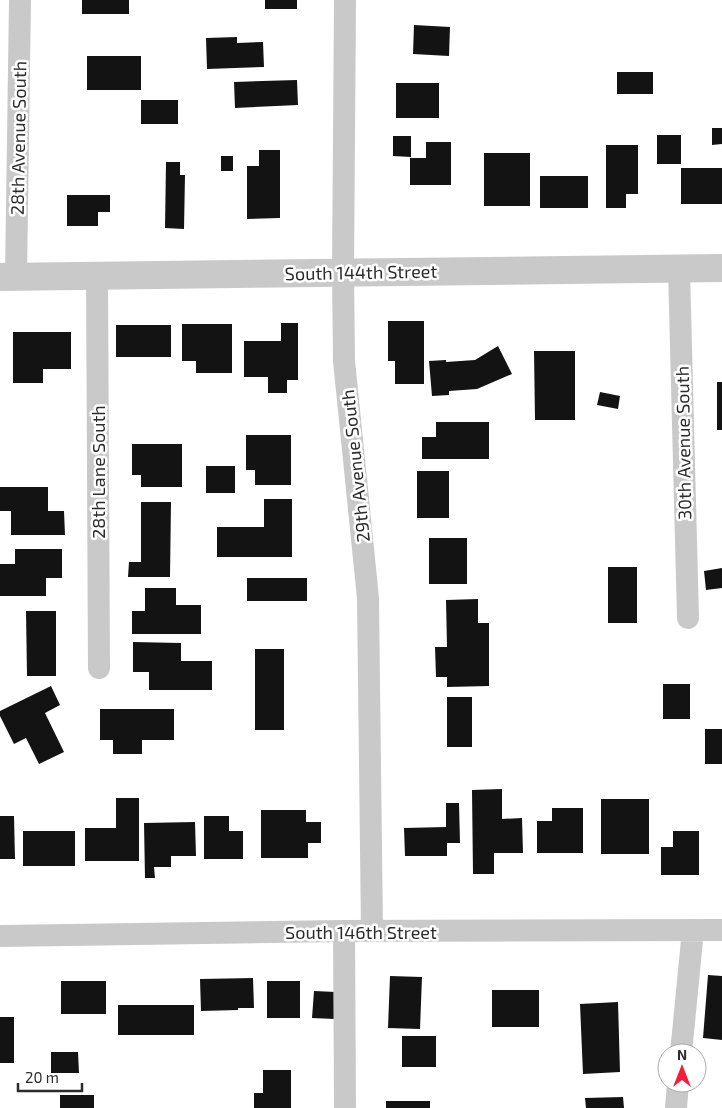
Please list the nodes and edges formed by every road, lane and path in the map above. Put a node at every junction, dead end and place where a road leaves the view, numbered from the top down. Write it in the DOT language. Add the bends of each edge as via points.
graph roads {
  1 [pos="20,0"];
  2 [pos="345,0"];
  3 [pos="722,268"];
  4 [pos="679,269"];
  5 [pos="343,273"];
  6 [pos="97,276"];
  7 [pos="8,277"];
  8 [pos="688,618"];
  9 [pos="99,668"];
  10 [pos="693,930"];
  11 [pos="722,930"];
  12 [pos="344,931"];
  13 [pos="372,931"];
  14 [pos="0,936"];
  15 [pos="682,1043"];
  16 [pos="677,1093"];
  17 [pos="345,1108"];
  18 [pos="676,1108"];
  1 -- 7 [label="street, 28th Avenue South"];
  2 -- 5 [label="street, 29th Avenue South"];
  3 -- 4 [label="street, South 144th Street"];
  4 -- 5 [label="street, South 144th Street"];
  4 -- 8 [label="street, 30th Avenue South"];
  5 -- 6 [label="street, South 144th Street"];
  5 -- 13 [label="street, 29th Avenue South" via="344,360 368,598"];
  6 -- 7 [label="street, South 144th Street"];
  6 -- 9 [label="street, 28th Lane South"];
  10 -- 11 [label="street, South 146th Street"];
  10 -- 13 [label="street, South 146th Street"];
  10 -- 15 [label="street"];
  12 -- 13 [label="street, South 146th Street"];
  12 -- 14 [label="street, South 146th Street"];
  12 -- 17 [label="street"];
  16 -- 18 [label="street"];
}
